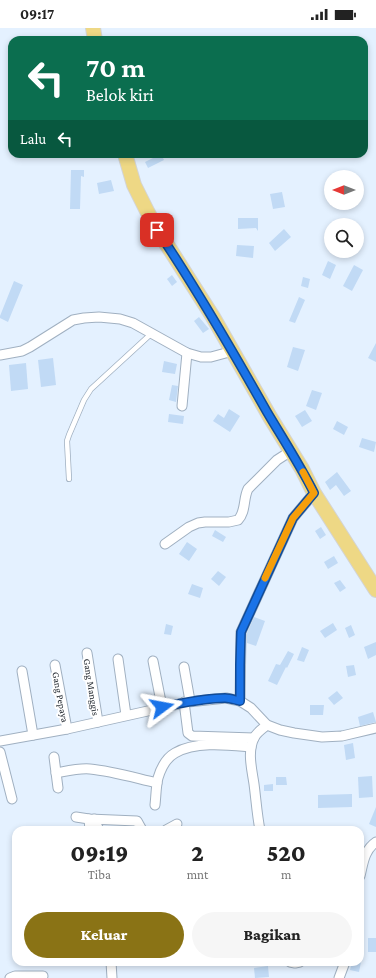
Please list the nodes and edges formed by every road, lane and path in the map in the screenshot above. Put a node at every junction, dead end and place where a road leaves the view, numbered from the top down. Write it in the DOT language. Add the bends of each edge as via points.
graph roads {
  1 [pos="126,158"];
  2 [pos="152,333"];
  3 [pos="233,352"];
  4 [pos="187,353"];
  5 [pos="0,355"];
  6 [pos="182,406"];
  7 [pos="291,451"];
  8 [pos="69,478"];
  9 [pos="314,493"];
  10 [pos="165,544"];
  11 [pos="376,590"];
  12 [pos="87,653"];
  13 [pos="118,659"];
  14 [pos="153,661"];
  15 [pos="55,665"];
  16 [pos="184,667"];
  17 [pos="22,671"];
  18 [pos="240,701"];
  19 [pos="187,702"];
  20 [pos="162,707"];
  21 [pos="126,716"];
  22 [pos="98,722"];
  23 [pos="267,726"];
  24 [pos="376,728"];
  25 [pos="67,729"];
  26 [pos="33,735"];
  27 [pos="0,740"];
  28 [pos="252,742"];
  29 [pos="0,752"];
  30 [pos="54,757"];
  31 [pos="56,773"];
  32 [pos="157,783"];
  33 [pos="58,788"];
  34 [pos="12,799"];
  35 [pos="156,805"];
  36 [pos="76,817"];
  37 [pos="92,819"];
  38 [pos="177,824"];
  39 [pos="91,826"];
  40 [pos="96,826"];
  41 [pos="140,826"];
  42 [pos="173,826"];
  43 [pos="259,826"];
  44 [pos="376,842"];
  45 [pos="364,860"];
  46 [pos="111,966"];
  47 [pos="344,966"];
  48 [pos="43,976"];
  49 [pos="10,978"];
  50 [pos="112,978"];
  51 [pos="339,978"];
  1 -- 3 [label="main road" via="134,185 157,230"];
  2 -- 4 [label="street"];
  2 -- 5 [label="street" via="120,319 84,318 73,320 22,351"];
  2 -- 8 [label="lane" via="91,389 84,400 68,435"];
  3 -- 4 [label="street" via="207,358"];
  3 -- 7 [label="main road"];
  4 -- 6 [label="street"];
  7 -- 9 [label="main road"];
  7 -- 10 [label="street" via="277,460 248,489 243,514 238,520 198,523"];
  9 -- 11 [label="main road"];
  9 -- 18 [label="street" via="293,518 241,632"];
  12 -- 22 [label="street, Gang Manggis"];
  13 -- 21 [label="street"];
  14 -- 20 [label="street"];
  15 -- 25 [label="street, Gang Pepaya"];
  16 -- 19 [label="street"];
  17 -- 26 [label="street"];
  18 -- 19 [label="street" via="226,698"];
  18 -- 23 [label="street" via="251,708"];
  19 -- 20 [label="street"];
  19 -- 28 [label="street" via="188,733 192,736"];
  20 -- 21 [label="street"];
  21 -- 22 [label="street"];
  22 -- 25 [label="street"];
  23 -- 24 [label="street" via="294,734 322,737 342,736"];
  23 -- 28 [label="street" via="257,733"];
  25 -- 26 [label="street"];
  26 -- 27 [label="street"];
  28 -- 32 [label="street" via="200,745 175,753 162,766"];
  28 -- 43 [label="street" via="251,759"];
  29 -- 34 [label="street"];
  30 -- 31 [label="street"];
  31 -- 32 [label="street" via="101,770"];
  31 -- 33 [label="street"];
  32 -- 35 [label="street"];
  36 -- 37 [label="street"];
  37 -- 39 [label="street"];
  37 -- 40 [label="street"];
  37 -- 41 [label="street" via="137,821"];
  38 -- 42 [label="street"];
  44 -- 45 [label="street" via="366,852"];
  46 -- 50 [label="street"];
  47 -- 51 [label="street"];
  48 -- 49 [label="street"];
}
